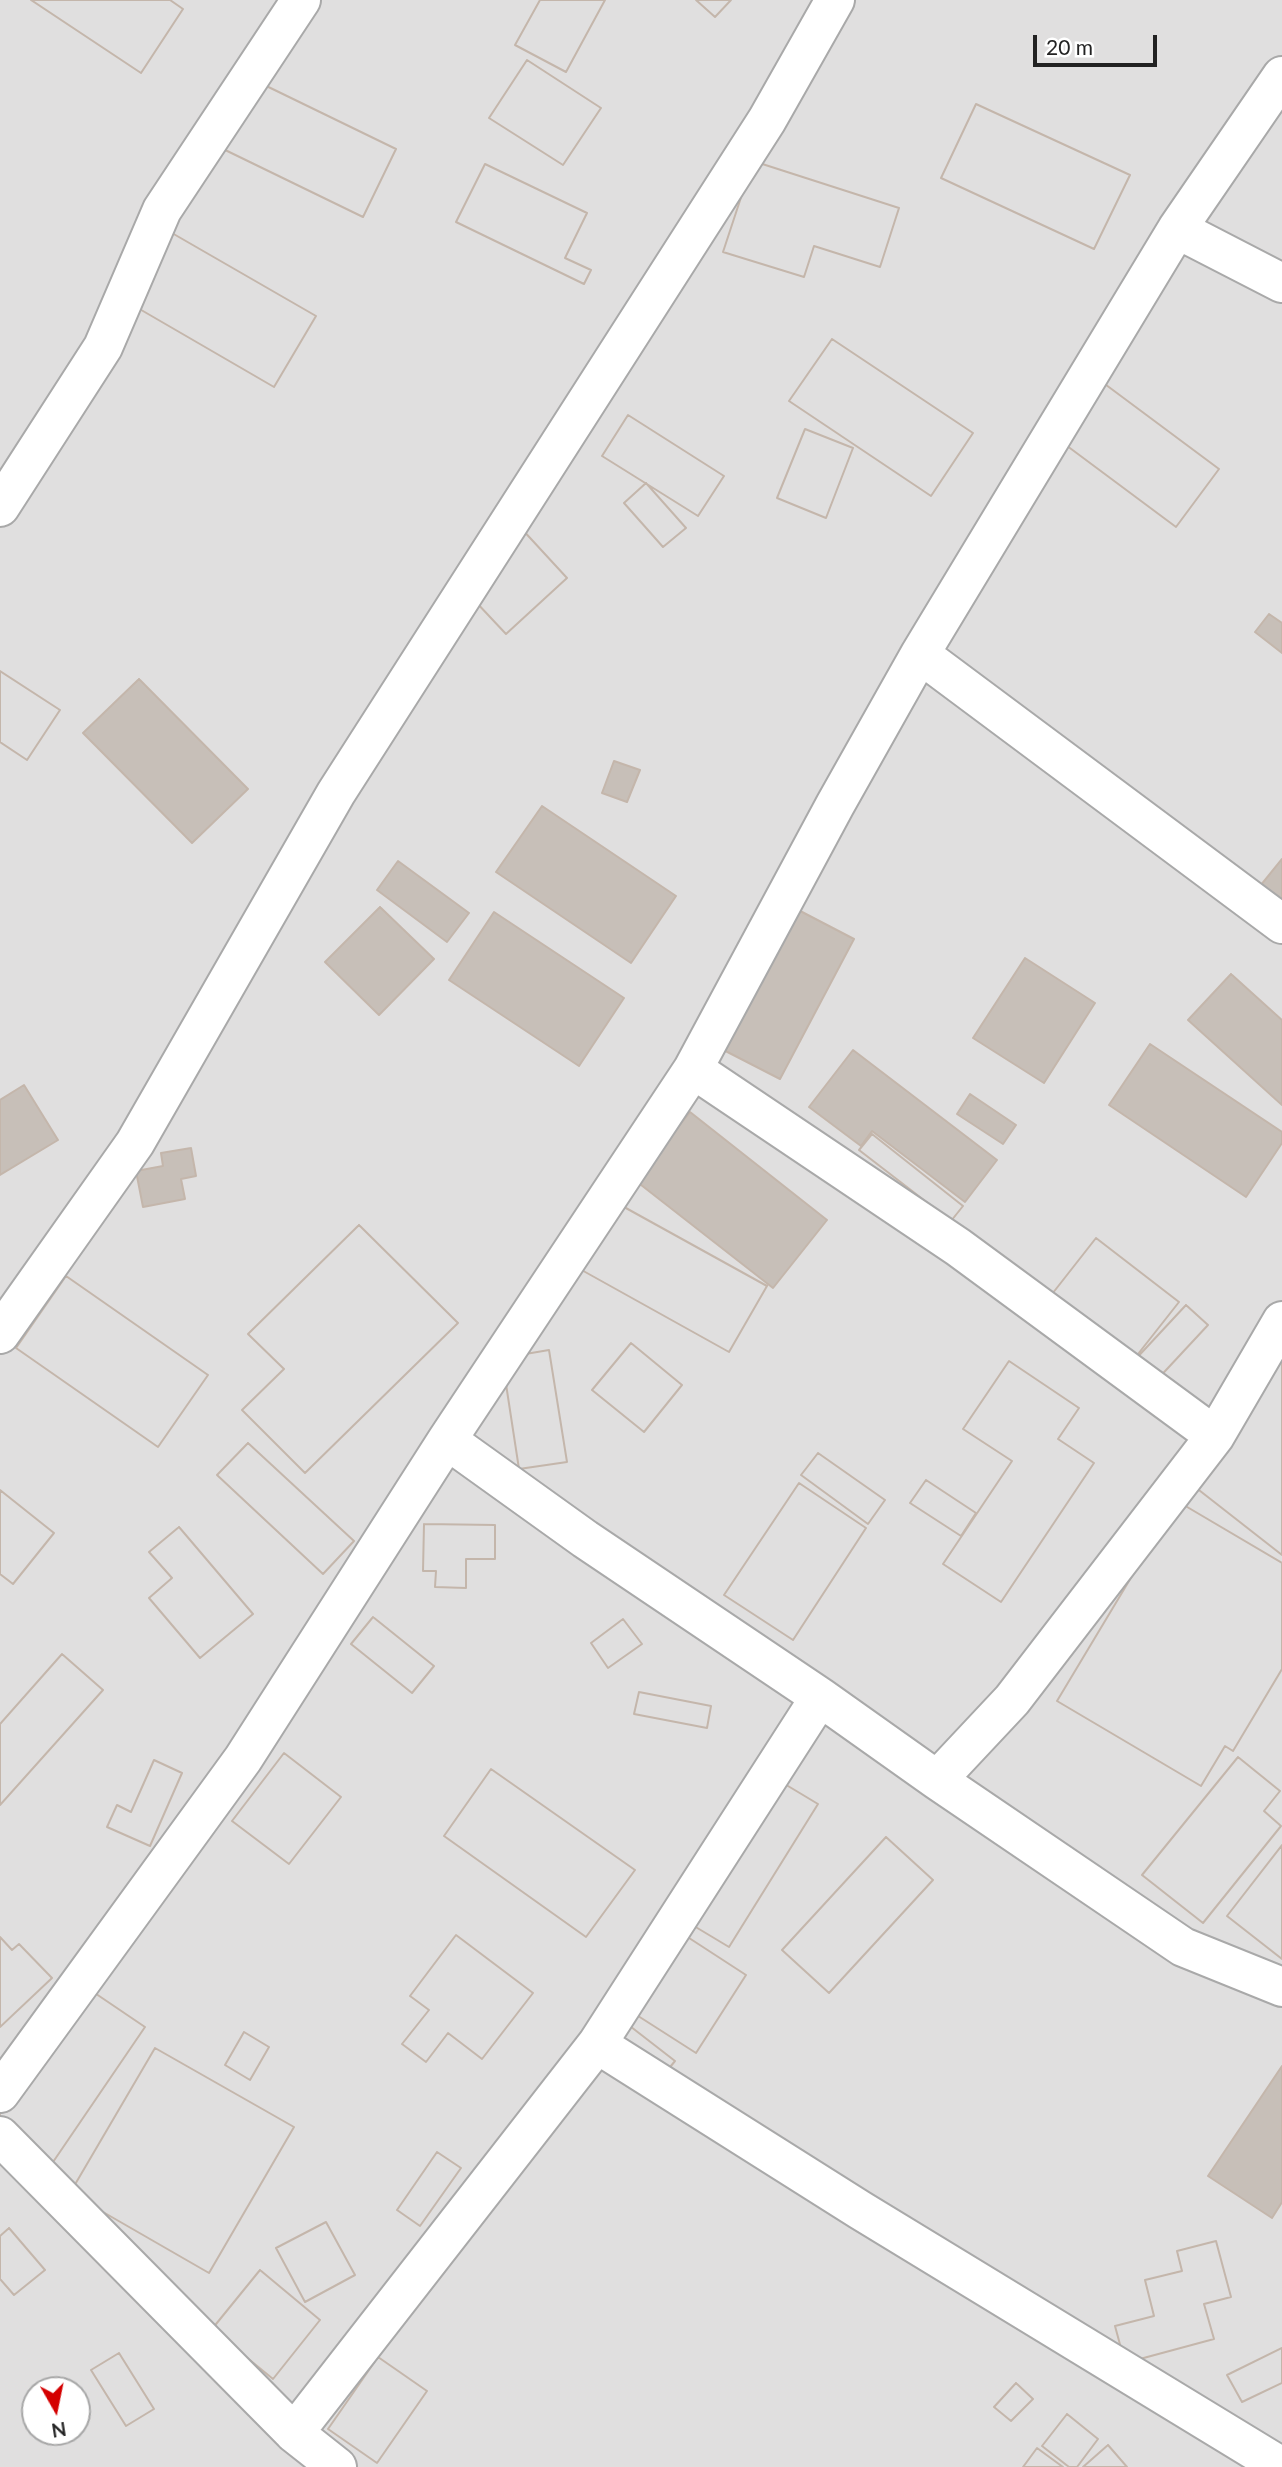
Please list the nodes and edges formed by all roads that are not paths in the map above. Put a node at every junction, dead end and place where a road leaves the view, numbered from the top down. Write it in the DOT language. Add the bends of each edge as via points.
graph roads {
  1 [pos="301,0"];
  2 [pos="835,0"];
  3 [pos="1282,76"];
  4 [pos="1177,229"];
  5 [pos="1282,283"];
  6 [pos="0,507"];
  7 [pos="920,654"];
  8 [pos="1282,924"];
  9 [pos="693,1069"];
  10 [pos="1282,1321"];
  11 [pos="0,1334"];
  12 [pos="1215,1436"];
  13 [pos="447,1440"];
  14 [pos="820,1697"];
  15 [pos="937,1780"];
  16 [pos="1282,1987"];
  17 [pos="597,2044"];
  18 [pos="0,2093"];
  19 [pos="6,2154"];
  20 [pos="294,2433"];
  21 [pos="337,2467"];
  22 [pos="1282,2467"];
  1 -- 6 [label="street" via="162,210 103,347"];
  2 -- 11 [label="street" via="767,120 336,793 135,1143"];
  3 -- 4 [label="street"];
  4 -- 5 [label="street"];
  4 -- 7 [label="street"];
  7 -- 8 [label="street"];
  7 -- 9 [label="street"];
  9 -- 12 [label="street" via="958,1247"];
  9 -- 13 [label="street"];
  10 -- 12 [label="street"];
  12 -- 15 [label="street" via="1012,1700"];
  13 -- 14 [label="street" via="584,1539"];
  13 -- 18 [label="street" via="243,1759"];
  14 -- 15 [label="street"];
  14 -- 17 [label="street"];
  15 -- 16 [label="street" via="1183,1947"];
  17 -- 20 [label="street"];
  17 -- 22 [label="street"];
  19 -- 20 [label="street"];
  20 -- 21 [label="street"];
}
